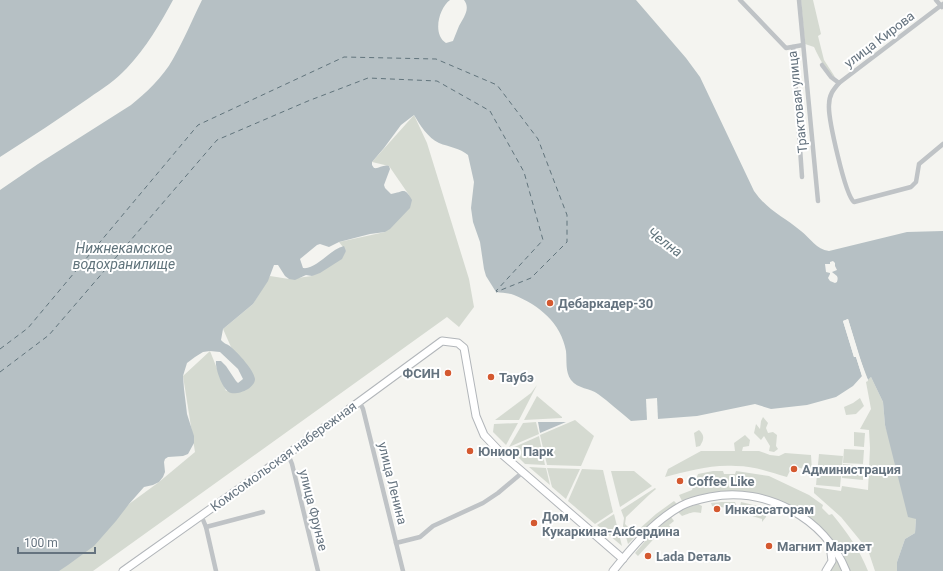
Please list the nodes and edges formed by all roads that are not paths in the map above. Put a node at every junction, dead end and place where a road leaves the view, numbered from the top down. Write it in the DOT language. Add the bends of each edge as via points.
graph roads {
  1 [pos="740,0"];
  2 [pos="799,0"];
  3 [pos="936,0"];
  4 [pos="942,6"];
  5 [pos="803,46"];
  6 [pos="793,47"];
  7 [pos="822,65"];
  8 [pos="839,83"];
  9 [pos="943,145"];
  10 [pos="802,177"];
  11 [pos="818,201"];
  12 [pos="359,401"];
  13 [pos="288,454"];
  14 [pos="523,472"];
  15 [pos="263,512"];
  16 [pos="201,515"];
  17 [pos="206,527"];
  18 [pos="829,542"];
  19 [pos="396,543"];
  20 [pos="623,559"];
  21 [pos="123,571"];
  22 [pos="216,571"];
  23 [pos="318,571"];
  24 [pos="404,571"];
  25 [pos="613,571"];
  26 [pos="826,571"];
  27 [pos="846,571"];
  1 -- 6 [label="street" via="786,48"];
  2 -- 5 [label="street, Трактовая улица"];
  3 -- 4 [label="street"];
  4 -- 8 [label="street, улица Кирова"];
  5 -- 6 [label="street"];
  5 -- 11 [label="street, Трактовая улица"];
  6 -- 10 [label="street"];
  7 -- 8 [label="street"];
  8 -- 9 [label="street, улица Кирова" via="830,94 829,106 843,174 851,200 854,202 911,187 916,182 919,164"];
  12 -- 13 [label="street, Комсомольская набережная"];
  12 -- 14 [label="street, Комсомольская набережная" via="442,341 458,343 464,348 476,416 483,433"];
  12 -- 19 [label="street, улица Ленина"];
  13 -- 16 [label="street, Комсомольская набережная"];
  13 -- 23 [label="street, улица Фрунзе"];
  14 -- 19 [label="street" via="483,503 433,526 420,537"];
  14 -- 20 [label="street"];
  15 -- 17 [label="street"];
  16 -- 17 [label="street"];
  16 -- 21 [label="street, Комсомольская набережная"];
  17 -- 22 [label="street"];
  18 -- 20 [label="street" via="804,518 780,505 737,494 696,500 682,505 651,529"];
  18 -- 26 [label="street" via="832,561"];
  18 -- 27 [label="street"];
  19 -- 24 [label="street, улица Ленина"];
  20 -- 25 [label="street"];
}
